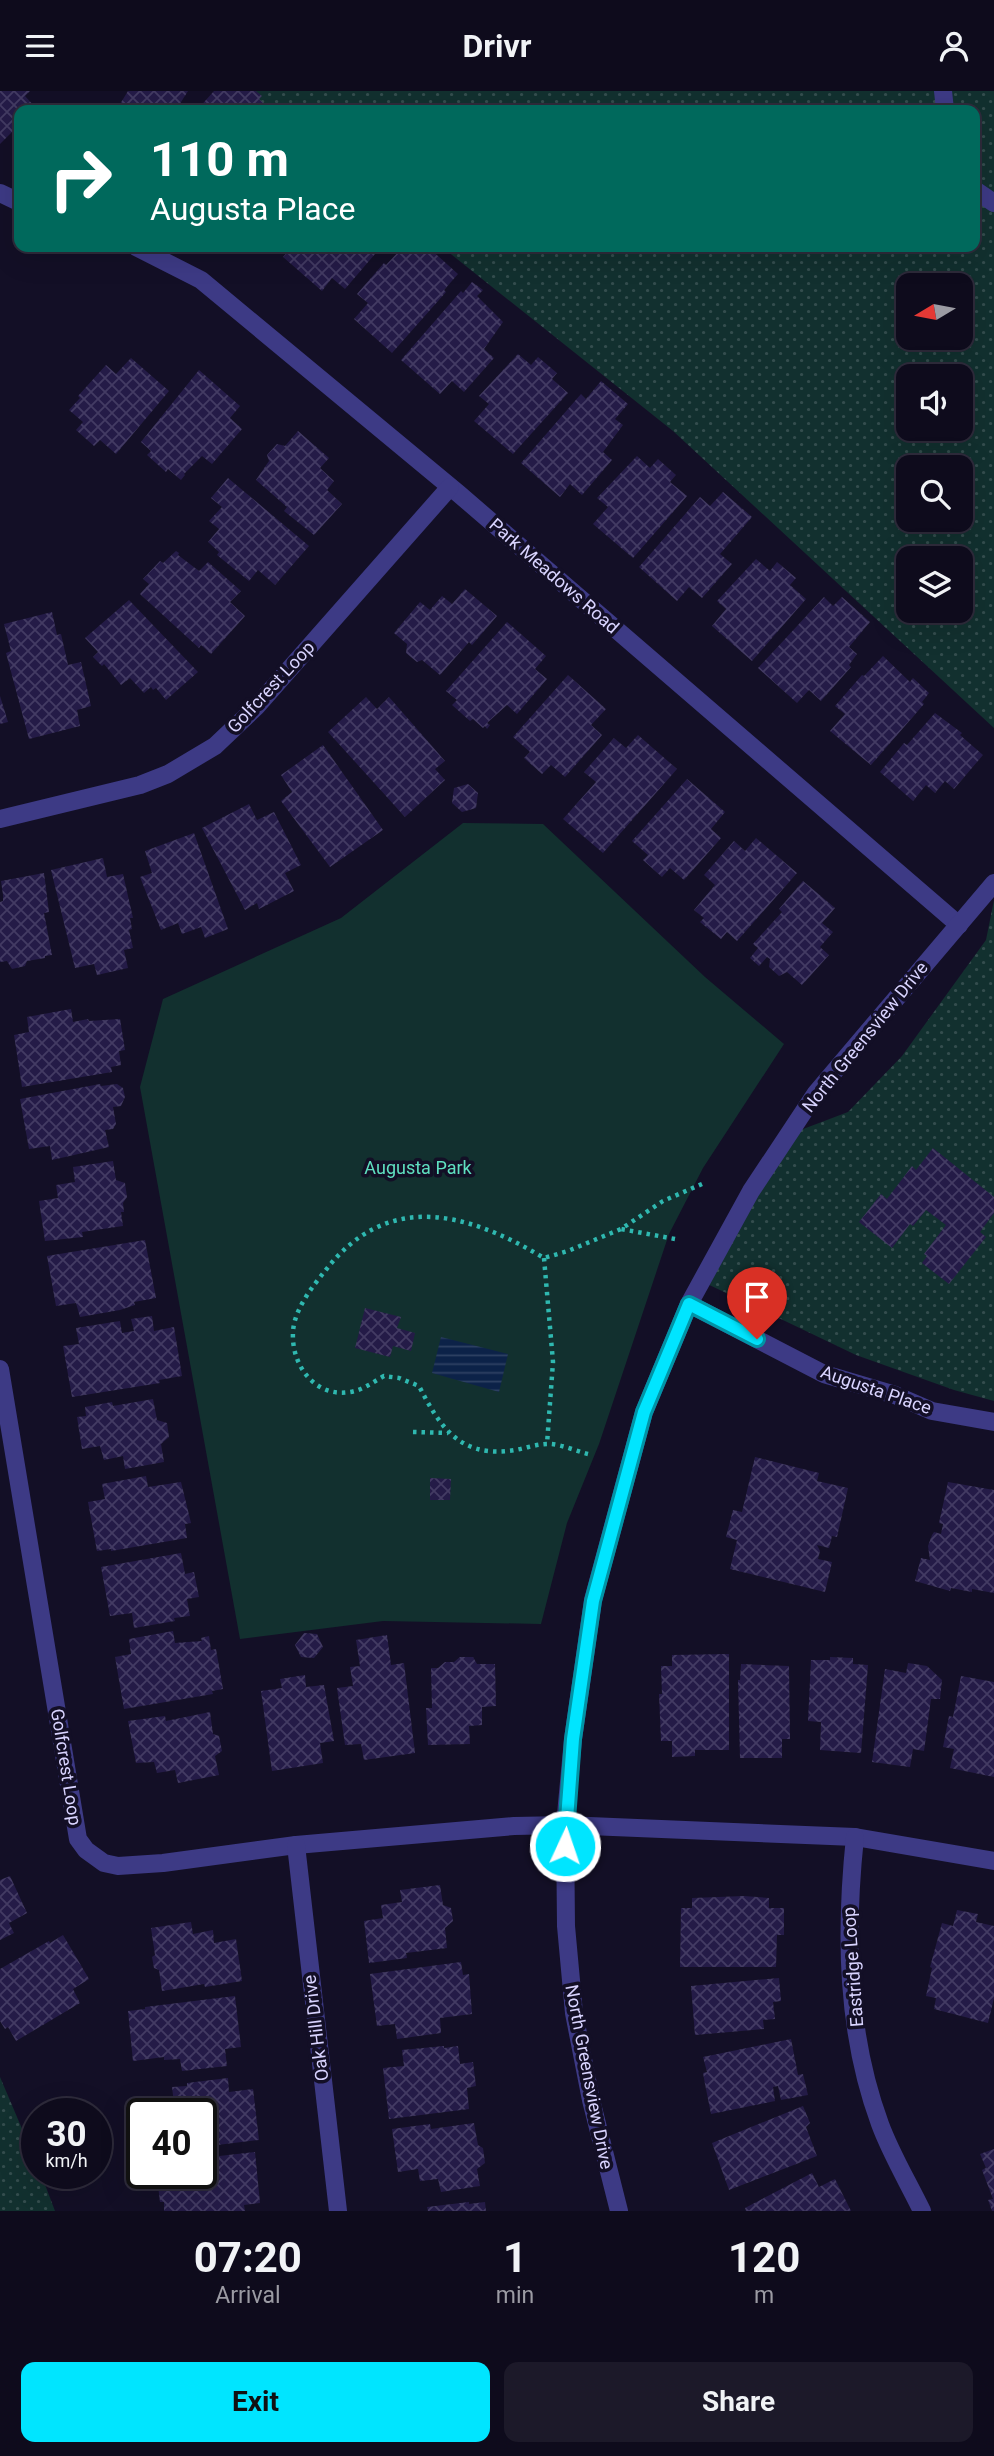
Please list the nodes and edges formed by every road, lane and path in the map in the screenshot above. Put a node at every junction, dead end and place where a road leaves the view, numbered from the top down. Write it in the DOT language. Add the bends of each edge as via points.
graph roads {
  1 [pos="146,252"];
  2 [pos="450,487"];
  3 [pos="0,820"];
  4 [pos="994,883"];
  5 [pos="959,925"];
  6 [pos="702,1184"];
  7 [pos="621,1229"];
  8 [pos="675,1239"];
  9 [pos="544,1258"];
  10 [pos="689,1304"];
  11 [pos="0,1370"];
  12 [pos="994,1422"];
  13 [pos="413,1432"];
  14 [pos="449,1433"];
  15 [pos="547,1444"];
  16 [pos="588,1454"];
  17 [pos="565,1825"];
  18 [pos="855,1837"];
  19 [pos="296,1845"];
  20 [pos="994,1861"];
  21 [pos="338,2211"];
  22 [pos="619,2211"];
  23 [pos="922,2211"];
  1 -- 2 [label="street, Park Meadows Road" via="201,280"];
  2 -- 3 [label="street, Golfcrest Loop" via="256,707 215,746 139,785"];
  2 -- 5 [label="street, Park Meadows Road"];
  4 -- 5 [label="street, North Greensview Drive"];
  5 -- 10 [label="street, North Greensview Drive" via="816,1093 751,1191"];
  6 -- 7 [label="path" via="663,1201"];
  7 -- 8 [label="path"];
  7 -- 9 [label="path"];
  9 -- 14 [label="path" via="475,1226 410,1216 356,1238 335,1257 301,1306 293,1330 295,1356 318,1387 349,1392 384,1376 398,1378 418,1386"];
  9 -- 15 [label="path" via="553,1362"];
  10 -- 12 [label="street, Augusta Place" via="824,1374 932,1411"];
  10 -- 17 [label="street, North Greensview Drive" via="644,1412 593,1601"];
  11 -- 19 [label="street, Golfcrest Loop" via="78,1839 104,1863 118,1865"];
  13 -- 14 [label="path"];
  14 -- 15 [label="path" via="471,1448 486,1451"];
  15 -- 16 [label="path"];
  17 -- 18 [label="street"];
  17 -- 19 [label="street, Golfcrest Loop"];
  17 -- 22 [label="street, North Greensview Drive" via="566,1926 574,2013"];
  18 -- 20 [label="street"];
  18 -- 23 [label="street, Eastridge Loop" via="849,1952 861,2055 880,2125"];
  19 -- 21 [label="street, Oak Hill Drive"];
}
